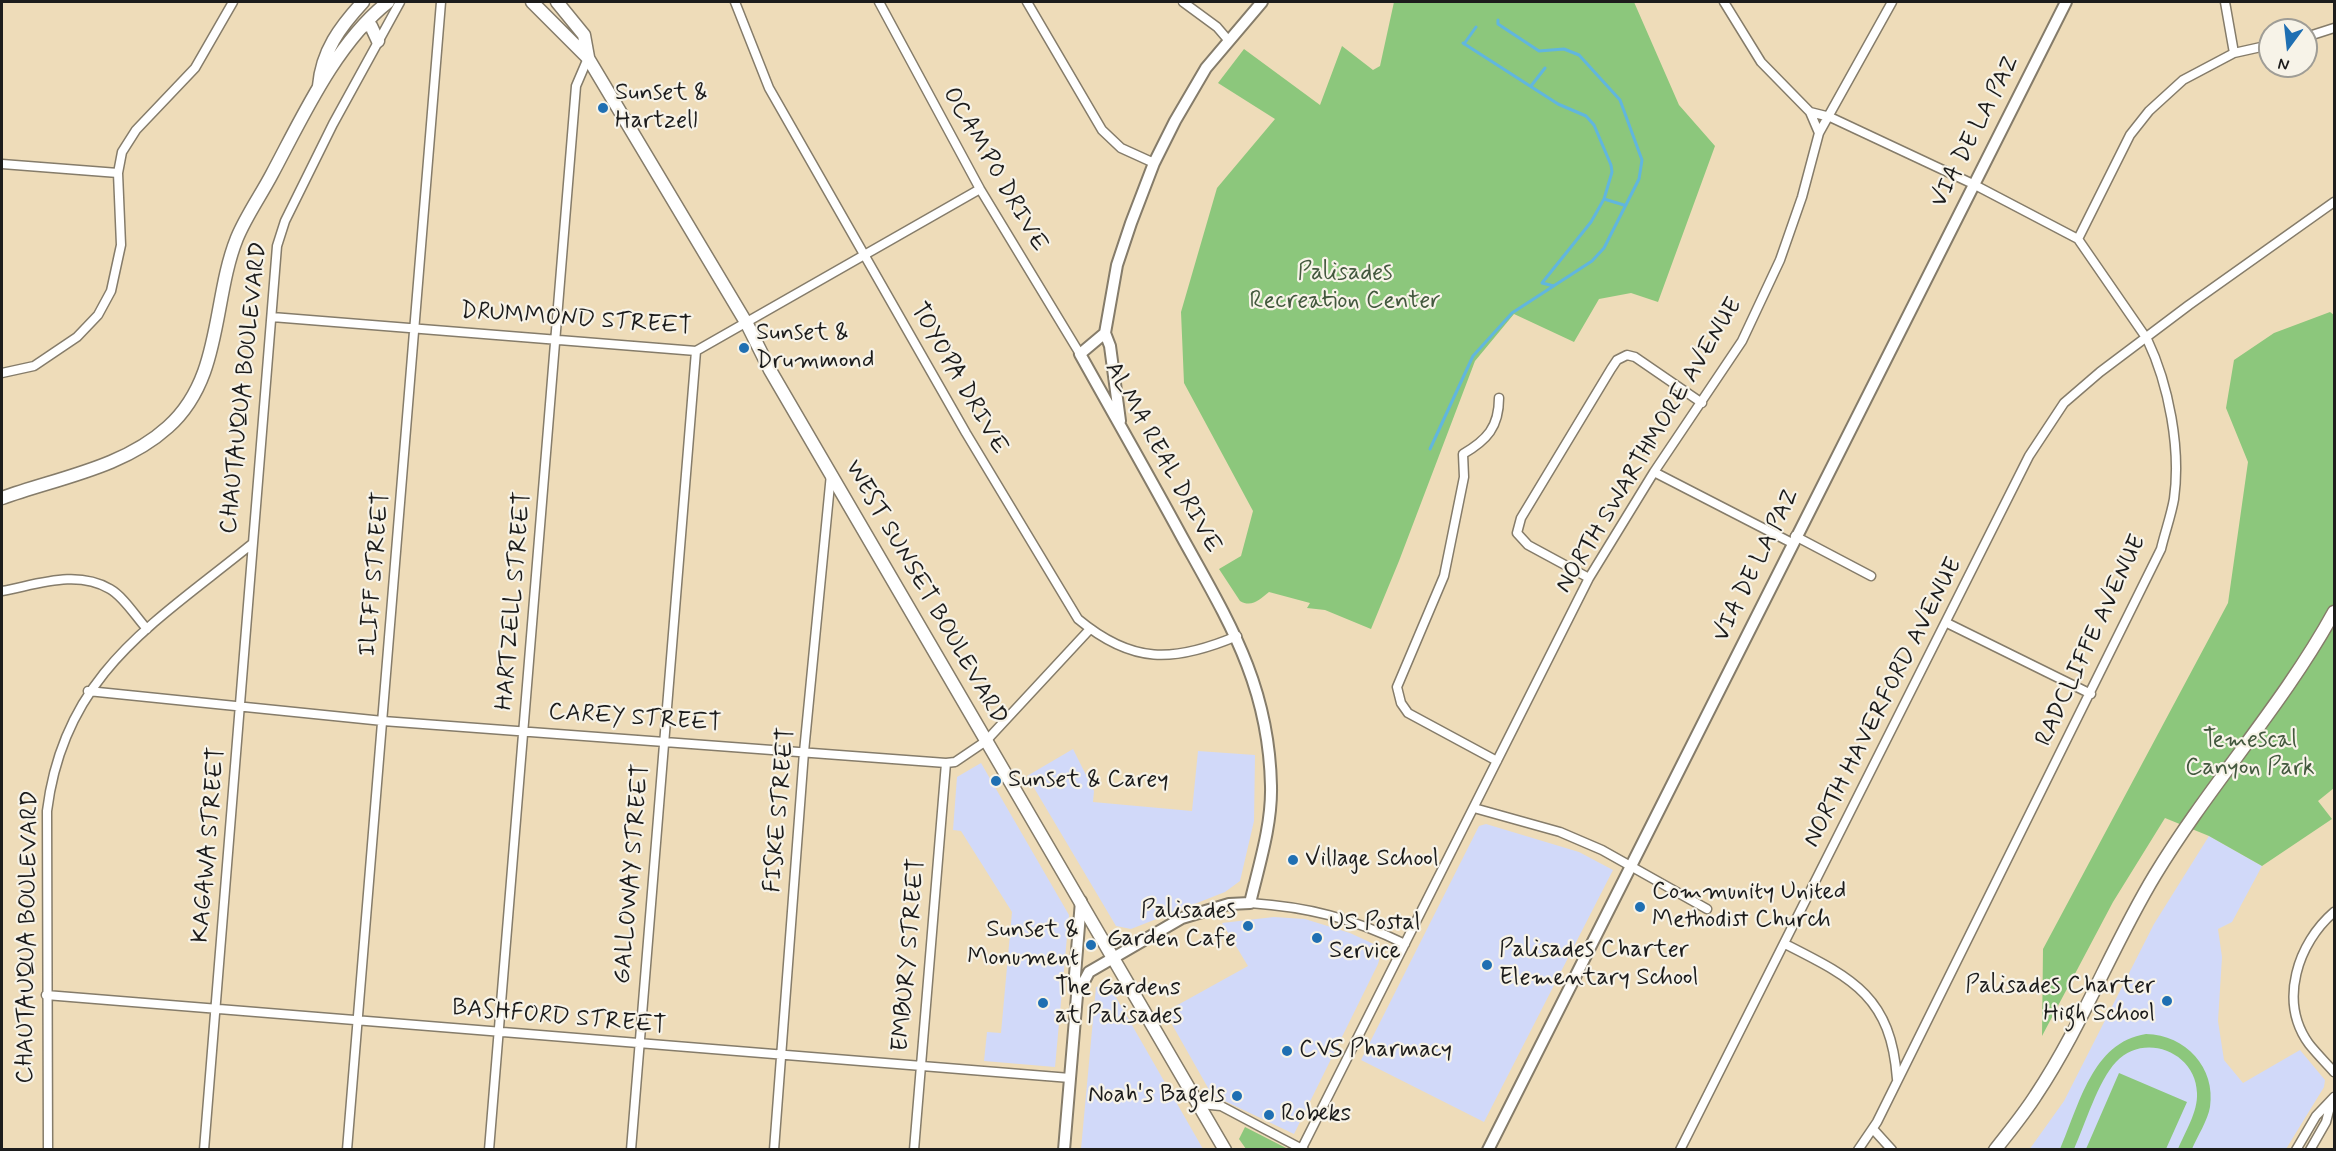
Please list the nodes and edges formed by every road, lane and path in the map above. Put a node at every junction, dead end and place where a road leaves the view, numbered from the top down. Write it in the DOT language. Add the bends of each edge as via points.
graph roads {
  1 [pos="232,2"];
  2 [pos="363,2"];
  3 [pos="388,2"];
  4 [pos="400,2"];
  5 [pos="441,2"];
  6 [pos="532,2"];
  7 [pos="557,2"];
  8 [pos="735,2"];
  9 [pos="879,2"];
  10 [pos="1027,2"];
  11 [pos="1183,2"];
  12 [pos="1262,2"];
  13 [pos="1724,2"];
  14 [pos="1892,2"];
  15 [pos="2066,2"];
  16 [pos="2225,2"];
  17 [pos="566,6"];
  18 [pos="2334,28"];
  19 [pos="2318,33"];
  20 [pos="352,36"];
  21 [pos="378,41"];
  22 [pos="1229,41"];
  23 [pos="2258,48"];
  24 [pos="2234,53"];
  25 [pos="588,58"];
  26 [pos="319,87"];
  27 [pos="1810,112"];
  28 [pos="1830,117"];
  29 [pos="1819,133"];
  30 [pos="1154,163"];
  31 [pos="2,164"];
  32 [pos="118,173"];
  33 [pos="1973,184"];
  34 [pos="980,189"];
  35 [pos="2334,202"];
  36 [pos="2078,239"];
  37 [pos="864,255"];
  38 [pos="272,317"];
  39 [pos="747,324"];
  40 [pos="415,329"];
  41 [pos="1105,333"];
  42 [pos="556,339"];
  43 [pos="2148,339"];
  44 [pos="696,351"];
  45 [pos="1080,354"];
  46 [pos="2,373"];
  47 [pos="1499,398"];
  48 [pos="1702,403"];
  49 [pos="1121,427"];
  50 [pos="1654,472"];
  51 [pos="831,473"];
  52 [pos="2,498"];
  53 [pos="1793,540"];
  54 [pos="253,543"];
  55 [pos="1871,576"];
  56 [pos="1589,578"];
  57 [pos="2,591"];
  58 [pos="2334,612"];
  59 [pos="1947,623"];
  60 [pos="147,629"];
  61 [pos="1090,629"];
  62 [pos="1237,636"];
  63 [pos="88,691"];
  64 [pos="2091,694"];
  65 [pos="241,707"];
  66 [pos="383,721"];
  67 [pos="523,730"];
  68 [pos="663,740"];
  69 [pos="986,741"];
  70 [pos="804,752"];
  71 [pos="1497,761"];
  72 [pos="946,763"];
  73 [pos="1474,808"];
  74 [pos="1631,867"];
  75 [pos="1082,901"];
  76 [pos="1250,903"];
  77 [pos="1707,909"];
  78 [pos="2334,912"];
  79 [pos="1405,944"];
  80 [pos="1785,944"];
  81 [pos="1114,957"];
  82 [pos="46,995"];
  83 [pos="1077,995"];
  84 [pos="216,1010"];
  85 [pos="357,1021"];
  86 [pos="498,1032"];
  87 [pos="639,1044"];
  88 [pos="781,1055"];
  89 [pos="921,1067"];
  90 [pos="2334,1072"];
  91 [pos="1070,1078"];
  92 [pos="1897,1082"];
  93 [pos="2333,1100"];
  94 [pos="1200,1104"];
  95 [pos="1873,1129"];
  96 [pos="48,1149"];
  97 [pos="204,1149"];
  98 [pos="347,1149"];
  99 [pos="489,1149"];
  100 [pos="631,1149"];
  101 [pos="774,1149"];
  102 [pos="914,1149"];
  103 [pos="1064,1149"];
  104 [pos="1225,1149"];
  105 [pos="1302,1149"];
  106 [pos="1488,1149"];
  107 [pos="1680,1149"];
  108 [pos="1858,1149"];
  109 [pos="1892,1149"];
  110 [pos="1995,1149"];
  111 [pos="2296,1149"];
  112 [pos="2310,1149"];
  1 -- 32 [label="street" via="195,68 128,141"];
  2 -- 26 [label="main road" via="332,41 320,68"];
  3 -- 20 [label="main road"];
  4 -- 21 [label="street, CHAUTAUQUA BOULEVARD"];
  5 -- 40 [label="street, ILIFF STREET"];
  6 -- 25 [label="main road, WEST SUNSET BOULEVARD"];
  7 -- 17 [label="main road, WEST SUNSET BOULEVARD"];
  8 -- 37 [label="street, TOYOPA DRIVE" via="770,88"];
  9 -- 34 [label="street, OCAMPO DRIVE"];
  10 -- 30 [label="street" via="1102,130 1121,148"];
  11 -- 22 [label="street"];
  12 -- 22 [label="street, ALMA REAL DRIVE"];
  13 -- 27 [label="street" via="1761,62"];
  14 -- 28 [label="street, NORTH SWARTHMORE AVENUE"];
  15 -- 33 [label="street, VIA DE LA PAZ"];
  16 -- 24 [label="street"];
  17 -- 25 [label="main road, WEST SUNSET BOULEVARD" via="584,35"];
  18 -- 19 [label="street"];
  20 -- 21 [label="main road" via="364,25 370,26"];
  20 -- 26 [label="main road"];
  21 -- 38 [label="street, CHAUTAUQUA BOULEVARD" via="285,221 274,263"];
  22 -- 30 [label="street, ALMA REAL DRIVE" via="1206,68"];
  23 -- 24 [label="street"];
  24 -- 36 [label="street" via="2183,80 2149,111 2130,135"];
  25 -- 39 [label="main road, WEST SUNSET BOULEVARD"];
  25 -- 42 [label="street, HARTZELL STREET" via="576,86"];
  26 -- 52 [label="main road" via="237,239 210,357 186,408 160,433 111,462"];
  27 -- 28 [label="street"];
  27 -- 29 [label="street"];
  28 -- 29 [label="street, NORTH SWARTHMORE AVENUE"];
  28 -- 33 [label="street"];
  29 -- 48 [label="street, NORTH SWARTHMORE AVENUE" via="1780,260 1742,341"];
  30 -- 41 [label="street, ALMA REAL DRIVE" via="1117,264"];
  31 -- 32 [label="street"];
  32 -- 46 [label="street" via="122,245 116,276 98,315 77,337 34,366"];
  33 -- 36 [label="street"];
  33 -- 53 [label="street, VIA DE LA PAZ"];
  34 -- 37 [label="street, DRUMMOND STREET"];
  34 -- 45 [label="street, OCAMPO DRIVE"];
  35 -- 43 [label="street" via="2189,305"];
  36 -- 43 [label="street, RADCLIFFE AVENUE"];
  37 -- 39 [label="street, DRUMMOND STREET"];
  37 -- 61 [label="street, TOYOPA DRIVE" via="1046,569 1078,619"];
  38 -- 40 [label="street, DRUMMOND STREET"];
  38 -- 54 [label="street, CHAUTAUQUA BOULEVARD"];
  39 -- 44 [label="street, DRUMMOND STREET"];
  39 -- 51 [label="main road, WEST SUNSET BOULEVARD"];
  40 -- 42 [label="street, DRUMMOND STREET"];
  40 -- 66 [label="street, ILIFF STREET"];
  41 -- 45 [label="street, ALMA REAL DRIVE"];
  41 -- 49 [label="street"];
  42 -- 44 [label="street, DRUMMOND STREET"];
  42 -- 67 [label="street, HARTZELL STREET"];
  43 -- 59 [label="street, NORTH HAVERFORD AVENUE" via="2064,403 2029,456"];
  43 -- 64 [label="street, RADCLIFFE AVENUE" via="2156,356 2177,447 2174,500 2161,549"];
  44 -- 68 [label="street, GALLOWAY STREET"];
  45 -- 49 [label="street, ALMA REAL DRIVE"];
  47 -- 71 [label="street" via="1494,429 1463,454 1464,477 1444,576 1398,687 1408,713"];
  48 -- 50 [label="street, NORTH SWARTHMORE AVENUE"];
  48 -- 56 [label="street" via="1635,357 1627,355 1617,360 1611,369 1521,518 1517,533 1528,545"];
  49 -- 62 [label="street, ALMA REAL DRIVE"];
  50 -- 53 [label="street"];
  50 -- 56 [label="street, NORTH SWARTHMORE AVENUE"];
  51 -- 69 [label="main road, WEST SUNSET BOULEVARD"];
  51 -- 70 [label="street, FISKE STREET"];
  53 -- 55 [label="street"];
  53 -- 74 [label="street, VIA DE LA PAZ"];
  54 -- 60 [label="street, CHAUTAUQUA BOULEVARD"];
  54 -- 65 [label="street, KAGAWA STREET"];
  56 -- 71 [label="street, NORTH SWARTHMORE AVENUE"];
  57 -- 60 [label="street" via="56,579 93,581 111,590"];
  58 -- 110 [label="main road" via="2298,673 2156,873 2060,1056 2037,1095"];
  59 -- 64 [label="street"];
  59 -- 80 [label="street, NORTH HAVERFORD AVENUE"];
  60 -- 63 [label="street, CHAUTAUQUA BOULEVARD" via="121,651"];
  61 -- 62 [label="street, TOYOPA DRIVE" via="1126,650 1162,657"];
  61 -- 69 [label="street"];
  62 -- 76 [label="street, ALMA REAL DRIVE" via="1261,698 1271,788 1269,816"];
  63 -- 65 [label="street, CAREY STREET"];
  63 -- 82 [label="street, CHAUTAUQUA BOULEVARD" via="64,738 51,777 47,810"];
  64 -- 92 [label="street, RADCLIFFE AVENUE"];
  65 -- 66 [label="street, CAREY STREET"];
  65 -- 84 [label="street, KAGAWA STREET"];
  66 -- 67 [label="street, CAREY STREET"];
  66 -- 85 [label="street, ILIFF STREET"];
  67 -- 68 [label="street, CAREY STREET"];
  67 -- 86 [label="street, HARTZELL STREET"];
  68 -- 70 [label="street, CAREY STREET"];
  68 -- 87 [label="street, GALLOWAY STREET"];
  69 -- 72 [label="street" via="955,762"];
  69 -- 75 [label="main road, WEST SUNSET BOULEVARD"];
  70 -- 72 [label="street, CAREY STREET"];
  70 -- 88 [label="street, FISKE STREET"];
  71 -- 73 [label="street, NORTH SWARTHMORE AVENUE"];
  72 -- 89 [label="street, EMBURY STREET"];
  73 -- 74 [label="street" via="1560,832"];
  73 -- 79 [label="street, NORTH SWARTHMORE AVENUE"];
  74 -- 77 [label="street"];
  74 -- 106 [label="street, VIA DE LA PAZ"];
  75 -- 81 [label="main road, WEST SUNSET BOULEVARD"];
  75 -- 83 [label="street" via="1075,975"];
  76 -- 79 [label="street" via="1299,906 1346,919"];
  76 -- 81 [label="street" via="1229,904 1182,918"];
  78 -- 90 [label="street" via="2320,924 2299,957 2295,1010 2309,1044"];
  79 -- 105 [label="street, NORTH SWARTHMORE AVENUE"];
  80 -- 92 [label="street" via="1845,976 1871,999 1891,1040"];
  80 -- 107 [label="street, NORTH HAVERFORD AVENUE"];
  81 -- 83 [label="street" via="1089,972"];
  81 -- 94 [label="main road, WEST SUNSET BOULEVARD"];
  82 -- 84 [label="street, BASHFORD STREET"];
  82 -- 96 [label="street, CHAUTAUQUA BOULEVARD"];
  83 -- 91 [label="street"];
  84 -- 85 [label="street, BASHFORD STREET"];
  84 -- 97 [label="street, KAGAWA STREET"];
  85 -- 86 [label="street, BASHFORD STREET"];
  85 -- 98 [label="street, ILIFF STREET"];
  86 -- 87 [label="street, BASHFORD STREET"];
  86 -- 99 [label="street, HARTZELL STREET"];
  87 -- 88 [label="street, BASHFORD STREET"];
  87 -- 100 [label="street, GALLOWAY STREET"];
  88 -- 89 [label="street, BASHFORD STREET"];
  88 -- 101 [label="street, FISKE STREET"];
  89 -- 91 [label="street, BASHFORD STREET"];
  89 -- 102 [label="street, EMBURY STREET"];
  91 -- 103 [label="street"];
  92 -- 95 [label="street, RADCLIFFE AVENUE"];
  93 -- 111 [label="street" via="2316,1116"];
  93 -- 112 [label="street" via="2326,1122"];
  94 -- 104 [label="main road, WEST SUNSET BOULEVARD"];
  94 -- 105 [label="street" via="1221,1106"];
  95 -- 108 [label="street, RADCLIFFE AVENUE"];
  95 -- 109 [label="street"];
}
